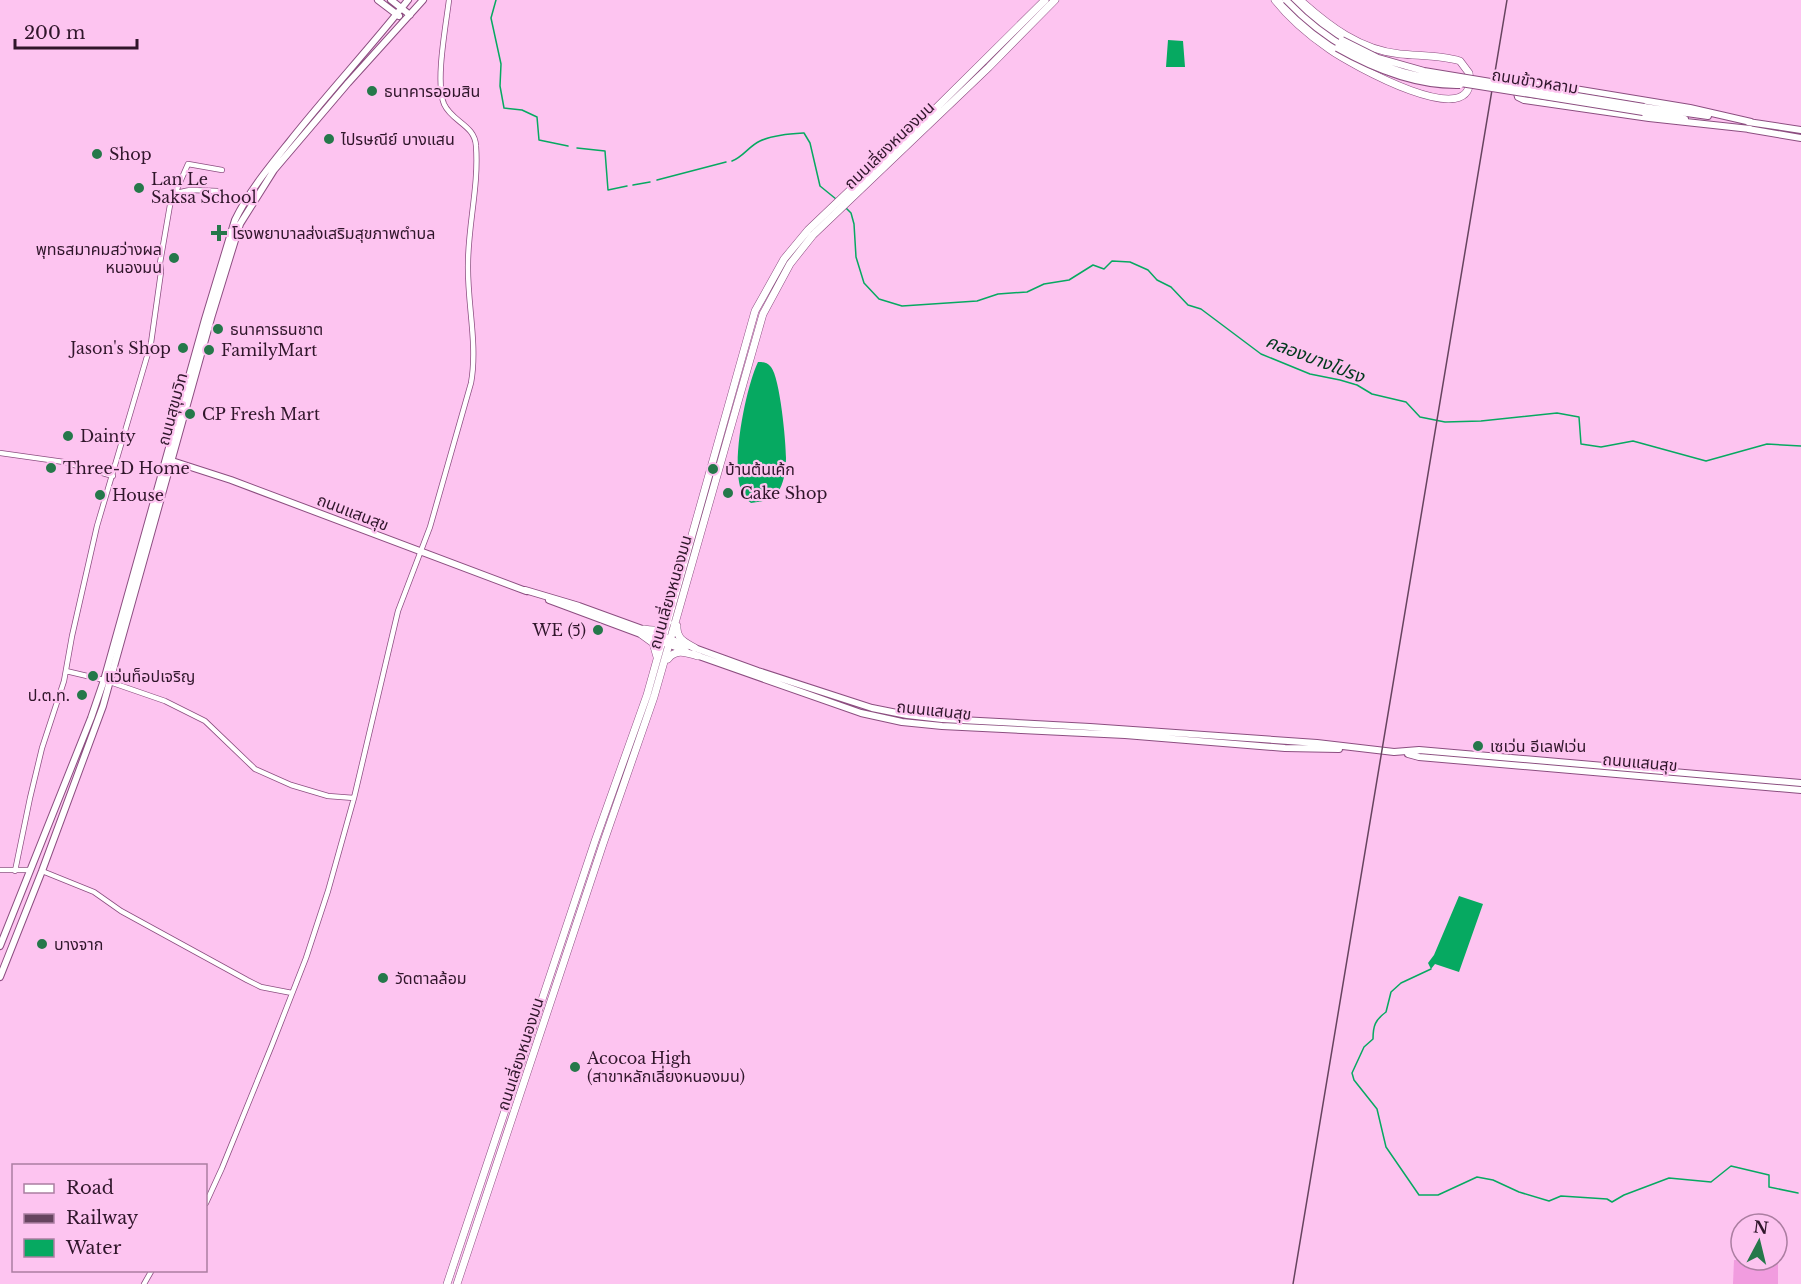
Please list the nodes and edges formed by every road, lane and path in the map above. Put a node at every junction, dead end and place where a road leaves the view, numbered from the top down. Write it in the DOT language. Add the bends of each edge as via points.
graph roads {
  1 [pos="392,0"];
  2 [pos="407,0"];
  3 [pos="423,0"];
  4 [pos="449,0"];
  5 [pos="1045,0"];
  6 [pos="1055,0"];
  7 [pos="1277,0"];
  8 [pos="1286,0"];
  9 [pos="1293,0"];
  10 [pos="1300,0"];
  11 [pos="380,2"];
  12 [pos="402,8"];
  13 [pos="396,14"];
  14 [pos="410,15"];
  15 [pos="405,21"];
  16 [pos="387,25"];
  17 [pos="987,64"];
  18 [pos="1478,85"];
  19 [pos="1643,109"];
  20 [pos="1750,126"];
  21 [pos="1801,130"];
  22 [pos="1801,138"];
  23 [pos="222,170"];
  24 [pos="218,191"];
  25 [pos="175,193"];
  26 [pos="832,212"];
  27 [pos="0,453"];
  28 [pos="172,461"];
  29 [pos="113,476"];
  30 [pos="420,552"];
  31 [pos="678,617"];
  32 [pos="670,620"];
  33 [pos="643,632"];
  34 [pos="667,641"];
  35 [pos="697,652"];
  36 [pos="659,669"];
  37 [pos="66,671"];
  38 [pos="107,681"];
  39 [pos="84,735"];
  40 [pos="91,739"];
  41 [pos="1722,779"];
  42 [pos="1801,783"];
  43 [pos="1801,790"];
  44 [pos="354,798"];
  45 [pos="599,842"];
  46 [pos="0,870"];
  47 [pos="30,870"];
  48 [pos="15,871"];
  49 [pos="42,871"];
  50 [pos="0,946"];
  51 [pos="0,977"];
  52 [pos="292,993"];
  53 [pos="482,1179"];
  54 [pos="492,1182"];
  55 [pos="207,1201"];
  56 [pos="447,1284"];
  57 [pos="458,1284"];
  1 -- 2 [label="main road"];
  1 -- 12 [label="main road"];
  2 -- 12 [label="main road, ถนนสุขุมวิท"];
  3 -- 14 [label="main road, ถนนสุขุมวิท"];
  4 -- 30 [label="street" via="441,92 448,111 470,129 476,146 468,264 473,362 456,439"];
  5 -- 17 [label="highway, ถนนเลี่ยงหนองมน"];
  6 -- 17 [label="highway, ถนนเลี่ยงหนองมน"];
  7 -- 10 [label="highway" via="1299,26 1330,50 1393,84 1451,99 1460,97 1468,88 1469,73 1460,61 1368,46 1335,29"];
  7 -- 18 [label="main road, bridge" via="1337,48 1364,62 1398,75 1452,85"];
  8 -- 18 [label="main road, ถนนข้าวหลาม, bridge" via="1324,34 1365,58 1411,74"];
  9 -- 19 [label="main road, ถนนข้าวหลาม, bridge" via="1342,40 1378,58 1424,71"];
  11 -- 13 [label="main road"];
  11 -- 16 [label="main road" via="387,13"];
  12 -- 13 [label="main road, ถนนสุขุมวิท"];
  12 -- 14 [label="main road"];
  13 -- 15 [label="main road"];
  13 -- 16 [label="main road, ถนนสุขุมวิท"];
  14 -- 15 [label="main road, ถนนสุขุมวิท"];
  15 -- 28 [label="main road, ถนนสุขุมวิท" via="274,170 248,208 234,239"];
  16 -- 38 [label="main road, ถนนสุขุมวิท" via="269,167 235,220"];
  17 -- 26 [label="highway, ถนนเลี่ยงหนองมน"];
  17 -- 26 [label="highway, ถนนเลี่ยงหนองมน" via="849,202"];
  18 -- 19 [label="main road, ถนนข้าวหลาม, bridge"];
  19 -- 20 [label="main road, ถนนข้าวหลาม"];
  20 -- 20 [label="main road" via="1649,118 1524,100 1518,97 1516,88 1526,81 1690,108"];
  20 -- 21 [label="main road, ถนนข้าวหลาม"];
  20 -- 22 [label="main road, ถนนข้าวหลาม"];
  23 -- 25 [label="street" via="188,164"];
  24 -- 25 [label="street"];
  25 -- 29 [label="street" via="165,226 151,343"];
  26 -- 31 [label="highway, ถนนเลี่ยงหนองมน" via="790,264 763,314"];
  26 -- 32 [label="highway, ถนนเลี่ยงหนองมน" via="789,252 755,311"];
  27 -- 29 [label="street" via="64,462"];
  28 -- 30 [label="main road, ถนนแสนสุข"];
  28 -- 38 [label="main road, ถนนสุขุมวิท"];
  29 -- 37 [label="street" via="85,575"];
  30 -- 33 [label="main road, ถนนแสนสุข" via="577,612"];
  30 -- 44 [label="street" via="393,628"];
  31 -- 34 [label="highway, ถนนเลี่ยงหนองมน"];
  31 -- 35 [label="highway" via="678,635"];
  32 -- 33 [label="highway" via="660,629"];
  32 -- 34 [label="highway, ถนนเลี่ยงหนองมน"];
  33 -- 34 [label="main road, ถนนแสนสุข"];
  33 -- 36 [label="highway" via="656,647"];
  34 -- 35 [label="main road, ถนนแสนสุข"];
  34 -- 36 [label="highway, ถนนเลี่ยงหนองมน"];
  35 -- 36 [label="highway" via="674,653"];
  35 -- 41 [label="main road, ถนนแสนสุข" via="872,708 942,719 1405,753 1419,750"];
  36 -- 45 [label="highway, ถนนเลี่ยงหนองมน"];
  37 -- 38 [label="street"];
  37 -- 48 [label="street" via="42,748"];
  38 -- 39 [label="main road, ถนนสุขุมวิท"];
  38 -- 40 [label="main road, ถนนสุขุมวิท"];
  38 -- 44 [label="street" via="165,701 205,721 255,769 328,796"];
  39 -- 40 [label="main road"];
  39 -- 47 [label="main road, ถนนสุขุมวิท"];
  40 -- 49 [label="main road, ถนนสุขุมวิท"];
  41 -- 42 [label="main road, ถนนแสนสุข"];
  41 -- 43 [label="main road, ถนนแสนสุข"];
  44 -- 52 [label="street" via="328,891"];
  45 -- 53 [label="highway, ถนนเลี่ยงหนองมน"];
  45 -- 54 [label="highway, ถนนเลี่ยงหนองมน"];
  46 -- 48 [label="street"];
  47 -- 48 [label="street"];
  47 -- 49 [label="main road"];
  47 -- 50 [label="main road, ถนนสุขุมวิท"];
  49 -- 51 [label="main road, ถนนสุขุมวิท"];
  49 -- 52 [label="street" via="94,892 254,984"];
  52 -- 55 [label="street"];
  53 -- 54 [label="highway"];
  53 -- 56 [label="highway, ถนนเลี่ยงหนองมน"];
  54 -- 57 [label="highway, ถนนเลี่ยงหนองมน"];
}
